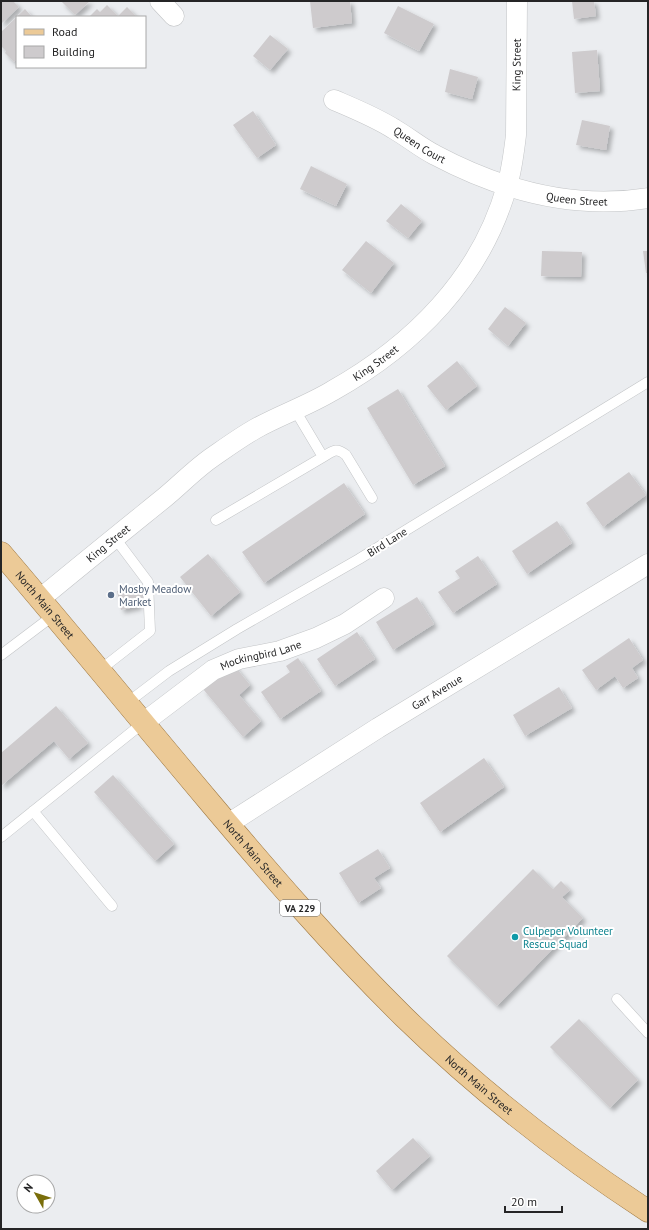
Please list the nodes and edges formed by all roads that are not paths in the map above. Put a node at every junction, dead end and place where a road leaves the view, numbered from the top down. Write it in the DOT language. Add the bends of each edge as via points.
graph roads {
  1 [pos="160,1"];
  2 [pos="517,1"];
  3 [pos="174,16"];
  4 [pos="334,100"];
  5 [pos="507,186"];
  6 [pos="648,198"];
  7 [pos="648,382"];
  8 [pos="295,410"];
  9 [pos="323,457"];
  10 [pos="372,498"];
  11 [pos="216,520"];
  12 [pos="115,538"];
  13 [pos="1,553"];
  14 [pos="648,564"];
  15 [pos="384,598"];
  16 [pos="40,599"];
  17 [pos="54,615"];
  18 [pos="1,655"];
  19 [pos="100,670"];
  20 [pos="127,703"];
  21 [pos="143,723"];
  22 [pos="33,811"];
  23 [pos="228,824"];
  24 [pos="1,837"];
  25 [pos="112,906"];
  26 [pos="617,999"];
  27 [pos="648,1033"];
  28 [pos="648,1211"];
  1 -- 3 [label="street"];
  2 -- 5 [label="street, King Street" via="516,135"];
  4 -- 5 [label="street, Queen Court" via="366,113 433,155 468,172"];
  5 -- 6 [label="street, Queen Street" via="556,198 591,202 626,202"];
  5 -- 8 [label="street, King Street" via="477,258 456,288 427,321 395,350 360,375"];
  7 -- 20 [label="lane, Bird Lane" via="359,559 212,644 169,671"];
  8 -- 9 [label="lane"];
  8 -- 12 [label="street, King Street" via="254,430 212,458"];
  9 -- 10 [label="lane" via="335,450 346,455"];
  9 -- 11 [label="lane"];
  12 -- 16 [label="street, King Street"];
  12 -- 19 [label="lane" via="148,582 150,631"];
  13 -- 16 [label="main road, North Main Street / VA 229"];
  14 -- 23 [label="street, Garr Avenue" via="378,728"];
  15 -- 21 [label="street, Mockingbird Lane" via="345,624 316,638 280,650 239,658 213,670"];
  16 -- 17 [label="main road, North Main Street / VA 229"];
  17 -- 18 [label="lane"];
  17 -- 19 [label="main road, North Main Street / VA 229"];
  19 -- 20 [label="main road, North Main Street / VA 229"];
  20 -- 21 [label="main road, North Main Street / VA 229"];
  21 -- 22 [label="lane"];
  21 -- 23 [label="main road, North Main Street / VA 229"];
  22 -- 24 [label="lane"];
  22 -- 25 [label="lane"];
  23 -- 28 [label="main road, North Main Street / VA 229" via="347,960 405,1018 541,1136"];
  26 -- 27 [label="lane"];
}
